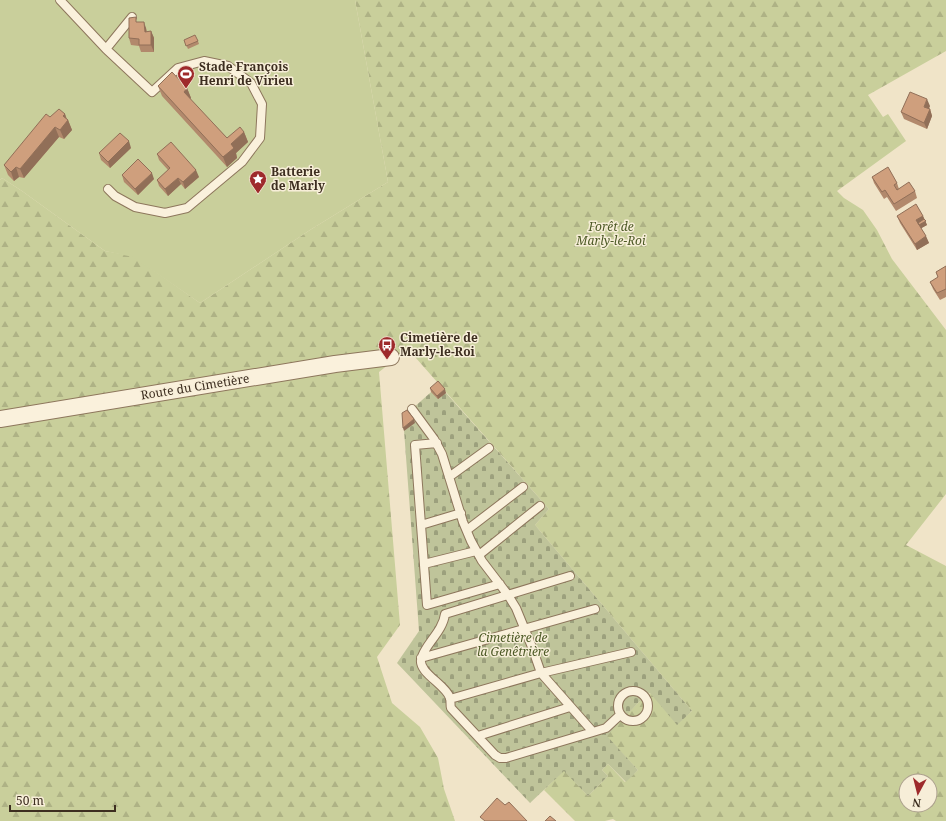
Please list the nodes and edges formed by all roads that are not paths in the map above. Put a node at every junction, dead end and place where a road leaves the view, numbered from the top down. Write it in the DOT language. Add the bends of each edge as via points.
graph roads {
  1 [pos="60,0"];
  2 [pos="132,17"];
  3 [pos="106,49"];
  4 [pos="108,189"];
  5 [pos="391,357"];
  6 [pos="412,409"];
  7 [pos="0,419"];
  8 [pos="437,443"];
  9 [pos="489,448"];
  10 [pos="449,477"];
  11 [pos="523,487"];
  12 [pos="540,506"];
  13 [pos="460,513"];
  14 [pos="421,525"];
  15 [pos="467,530"];
  16 [pos="478,553"];
  17 [pos="424,564"];
  18 [pos="570,576"];
  19 [pos="500,584"];
  20 [pos="508,595"];
  21 [pos="595,609"];
  22 [pos="525,629"];
  23 [pos="631,652"];
  24 [pos="421,658"];
  25 [pos="541,673"];
  26 [pos="450,699"];
  27 [pos="570,707"];
  28 [pos="620,714"];
  29 [pos="593,732"];
  30 [pos="478,736"];
  1 -- 3 [label="lane"];
  2 -- 3 [label="lane"];
  3 -- 4 [label="lane" via="152,92 178,68 204,61 228,66 251,83 262,104 260,138 242,162 186,208 165,213 135,207"];
  5 -- 7 [label="street, Route du Cimetière"];
  6 -- 8 [label="lane"];
  8 -- 10 [label="lane"];
  8 -- 14 [label="lane" via="415,445"];
  9 -- 10 [label="lane"];
  10 -- 13 [label="lane"];
  11 -- 15 [label="lane"];
  12 -- 16 [label="lane"];
  13 -- 14 [label="lane"];
  13 -- 15 [label="lane"];
  14 -- 17 [label="lane"];
  15 -- 16 [label="lane"];
  16 -- 17 [label="lane"];
  16 -- 19 [label="lane"];
  17 -- 19 [label="lane" via="426,605"];
  18 -- 20 [label="lane"];
  19 -- 20 [label="lane"];
  20 -- 22 [label="lane"];
  20 -- 24 [label="lane" via="445,614 440,629"];
  21 -- 22 [label="lane"];
  22 -- 24 [label="lane"];
  22 -- 25 [label="lane"];
  23 -- 25 [label="lane"];
  24 -- 26 [label="lane" via="420,665"];
  25 -- 26 [label="lane"];
  25 -- 27 [label="lane"];
  26 -- 30 [label="lane" via="451,708"];
  27 -- 29 [label="lane"];
  27 -- 30 [label="lane"];
  28 -- 29 [label="lane" via="606,728"];
  29 -- 30 [label="lane" via="506,758 495,755"];
}
